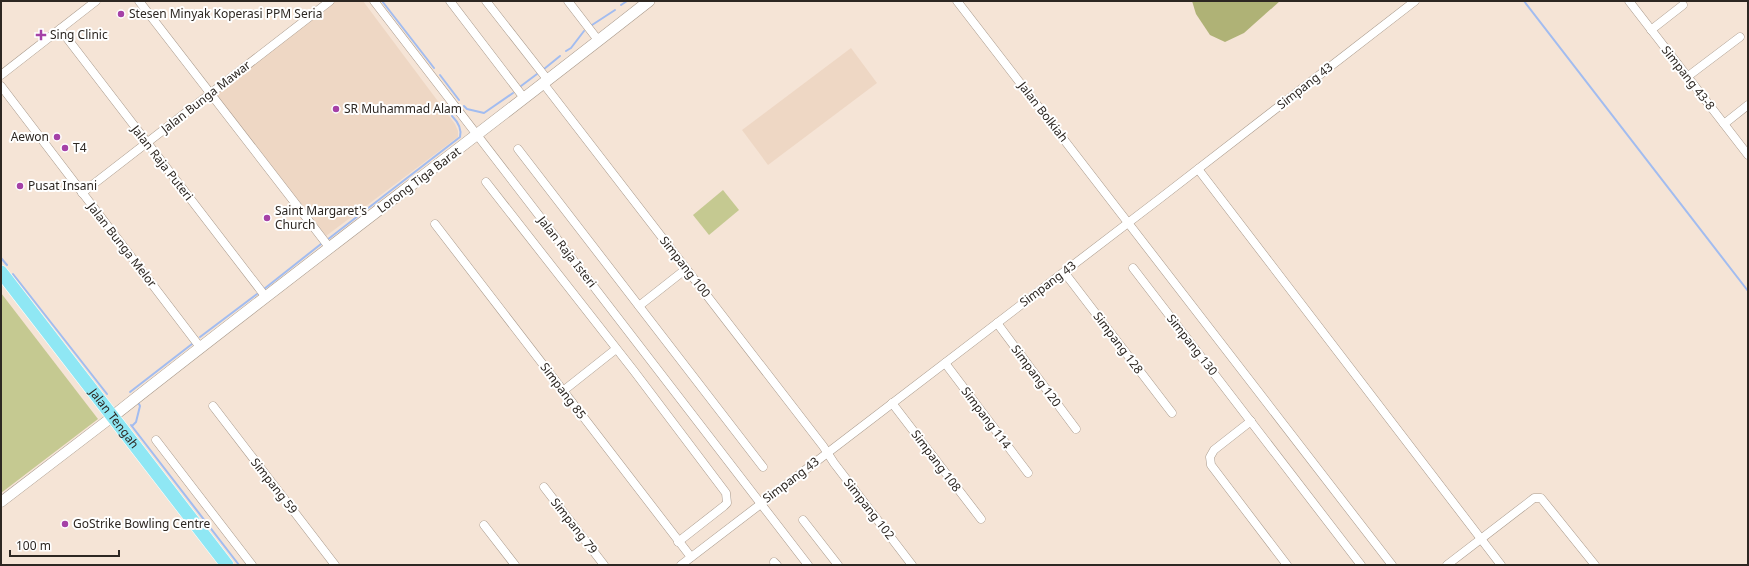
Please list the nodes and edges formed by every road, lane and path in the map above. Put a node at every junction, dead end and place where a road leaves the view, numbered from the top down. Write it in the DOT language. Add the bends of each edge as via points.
graph roads {
  1 [pos="96,1"];
  2 [pos="139,1"];
  3 [pos="330,1"];
  4 [pos="374,1"];
  5 [pos="450,1"];
  6 [pos="486,1"];
  7 [pos="568,1"];
  8 [pos="648,1"];
  9 [pos="957,1"];
  10 [pos="1415,1"];
  11 [pos="1628,1"];
  12 [pos="1683,5"];
  13 [pos="60,30"];
  14 [pos="1651,30"];
  15 [pos="1740,37"];
  16 [pos="598,40"];
  17 [pos="1,75"];
  18 [pos="1687,77"];
  19 [pos="545,81"];
  20 [pos="1,86"];
  21 [pos="211,94"];
  22 [pos="524,98"];
  23 [pos="1748,105"];
  24 [pos="1724,124"];
  25 [pos="478,135"];
  26 [pos="147,143"];
  27 [pos="518,149"];
  28 [pos="1748,155"];
  29 [pos="1198,169"];
  30 [pos="486,182"];
  31 [pos="82,193"];
  32 [pos="1129,223"];
  33 [pos="435,224"];
  34 [pos="329,247"];
  35 [pos="1133,268"];
  36 [pos="686,269"];
  37 [pos="1,272"];
  38 [pos="1064,272"];
  39 [pos="265,296"];
  40 [pos="639,306"];
  41 [pos="997,323"];
  42 [pos="200,347"];
  43 [pos="616,349"];
  44 [pos="945,363"];
  45 [pos="563,391"];
  46 [pos="892,403"];
  47 [pos="213,406"];
  48 [pos="1172,413"];
  49 [pos="112,417"];
  50 [pos="1251,421"];
  51 [pos="1076,429"];
  52 [pos="156,440"];
  53 [pos="827,452"];
  54 [pos="763,467"];
  55 [pos="1028,473"];
  56 [pos="544,487"];
  57 [pos="1,502"];
  58 [pos="761,503"];
  59 [pos="981,519"];
  60 [pos="803,520"];
  61 [pos="484,525"];
  62 [pos="1481,539"];
  63 [pos="678,542"];
  64 [pos="690,557"];
  65 [pos="227,565"];
  66 [pos="252,565"];
  67 [pos="335,565"];
  68 [pos="515,565"];
  69 [pos="604,565"];
  70 [pos="680,565"];
  71 [pos="808,565"];
  72 [pos="838,565"];
  73 [pos="912,565"];
  74 [pos="1287,565"];
  75 [pos="1361,565"];
  76 [pos="1392,565"];
  77 [pos="1447,565"];
  78 [pos="1500,565"];
  79 [pos="1595,565"];
  1 -- 13 [label="street"];
  2 -- 21 [label="street"];
  3 -- 21 [label="street, Jalan Bunga Mawar"];
  4 -- 25 [label="street, Jalan Raja Isteri"];
  5 -- 22 [label="street"];
  6 -- 19 [label="street, Simpang 100"];
  7 -- 16 [label="street"];
  8 -- 16 [label="main road, Lorong Tiga Barat"];
  9 -- 32 [label="street, Jalan Bolkiah"];
  10 -- 29 [label="street, Simpang 43"];
  11 -- 14 [label="street, Simpang 43-8"];
  12 -- 14 [label="street"];
  13 -- 17 [label="street"];
  13 -- 26 [label="street, Jalan Raja Puteri"];
  14 -- 18 [label="street, Simpang 43-8"];
  15 -- 18 [label="street"];
  16 -- 19 [label="main road, Lorong Tiga Barat"];
  18 -- 24 [label="street, Simpang 43-8"];
  19 -- 22 [label="main road, Lorong Tiga Barat"];
  19 -- 36 [label="street, Simpang 100"];
  20 -- 31 [label="street, Jalan Bunga Melor"];
  21 -- 26 [label="street, Jalan Bunga Mawar"];
  21 -- 34 [label="street"];
  22 -- 25 [label="main road, Lorong Tiga Barat"];
  23 -- 24 [label="street"];
  24 -- 28 [label="street, Simpang 43-8"];
  25 -- 34 [label="main road, Lorong Tiga Barat"];
  25 -- 58 [label="street, Jalan Raja Isteri"];
  26 -- 31 [label="street, Jalan Bunga Mawar"];
  26 -- 39 [label="street, Jalan Raja Puteri"];
  27 -- 40 [label="street"];
  29 -- 32 [label="street, Simpang 43"];
  29 -- 62 [label="street"];
  30 -- 43 [label="street"];
  31 -- 42 [label="street, Jalan Bunga Melor"];
  32 -- 38 [label="street, Simpang 43"];
  32 -- 76 [label="street, Jalan Bolkiah"];
  33 -- 45 [label="street, Simpang 85"];
  34 -- 39 [label="main road, Lorong Tiga Barat"];
  35 -- 50 [label="street, Simpang 130"];
  36 -- 40 [label="street"];
  36 -- 53 [label="street, Simpang 100"];
  37 -- 49 [label="main road, Jalan Tengah"];
  38 -- 41 [label="street, Simpang 43"];
  38 -- 48 [label="street, Simpang 128"];
  39 -- 42 [label="main road, Lorong Tiga Barat"];
  40 -- 54 [label="street"];
  41 -- 44 [label="street, Simpang 43"];
  41 -- 51 [label="street, Simpang 120"];
  42 -- 49 [label="main road, Lorong Tiga Barat"];
  43 -- 45 [label="street"];
  43 -- 63 [label="street" via="720,484 727,497 724,506"];
  44 -- 46 [label="street, Simpang 43"];
  44 -- 55 [label="street, Simpang 114"];
  45 -- 63 [label="street, Simpang 85"];
  46 -- 53 [label="street, Simpang 43"];
  46 -- 59 [label="street, Simpang 108"];
  47 -- 67 [label="street, Simpang 59"];
  49 -- 57 [label="street"];
  49 -- 65 [label="main road, Jalan Tengah"];
  50 -- 74 [label="street" via="1214,450 1210,461 1213,469"];
  50 -- 75 [label="street, Simpang 130"];
  52 -- 66 [label="street"];
  53 -- 58 [label="street, Simpang 43"];
  53 -- 73 [label="street, Simpang 102"];
  56 -- 69 [label="street, Simpang 79"];
  58 -- 64 [label="street, Simpang 43"];
  58 -- 71 [label="street, Jalan Raja Isteri"];
  60 -- 72 [label="street"];
  61 -- 68 [label="street"];
  62 -- 77 [label="street"];
  62 -- 78 [label="street"];
  62 -- 79 [label="street" via="1534,498 1541,498"];
  63 -- 64 [label="street, Simpang 85"];
  64 -- 70 [label="street, Simpang 43"];
}
